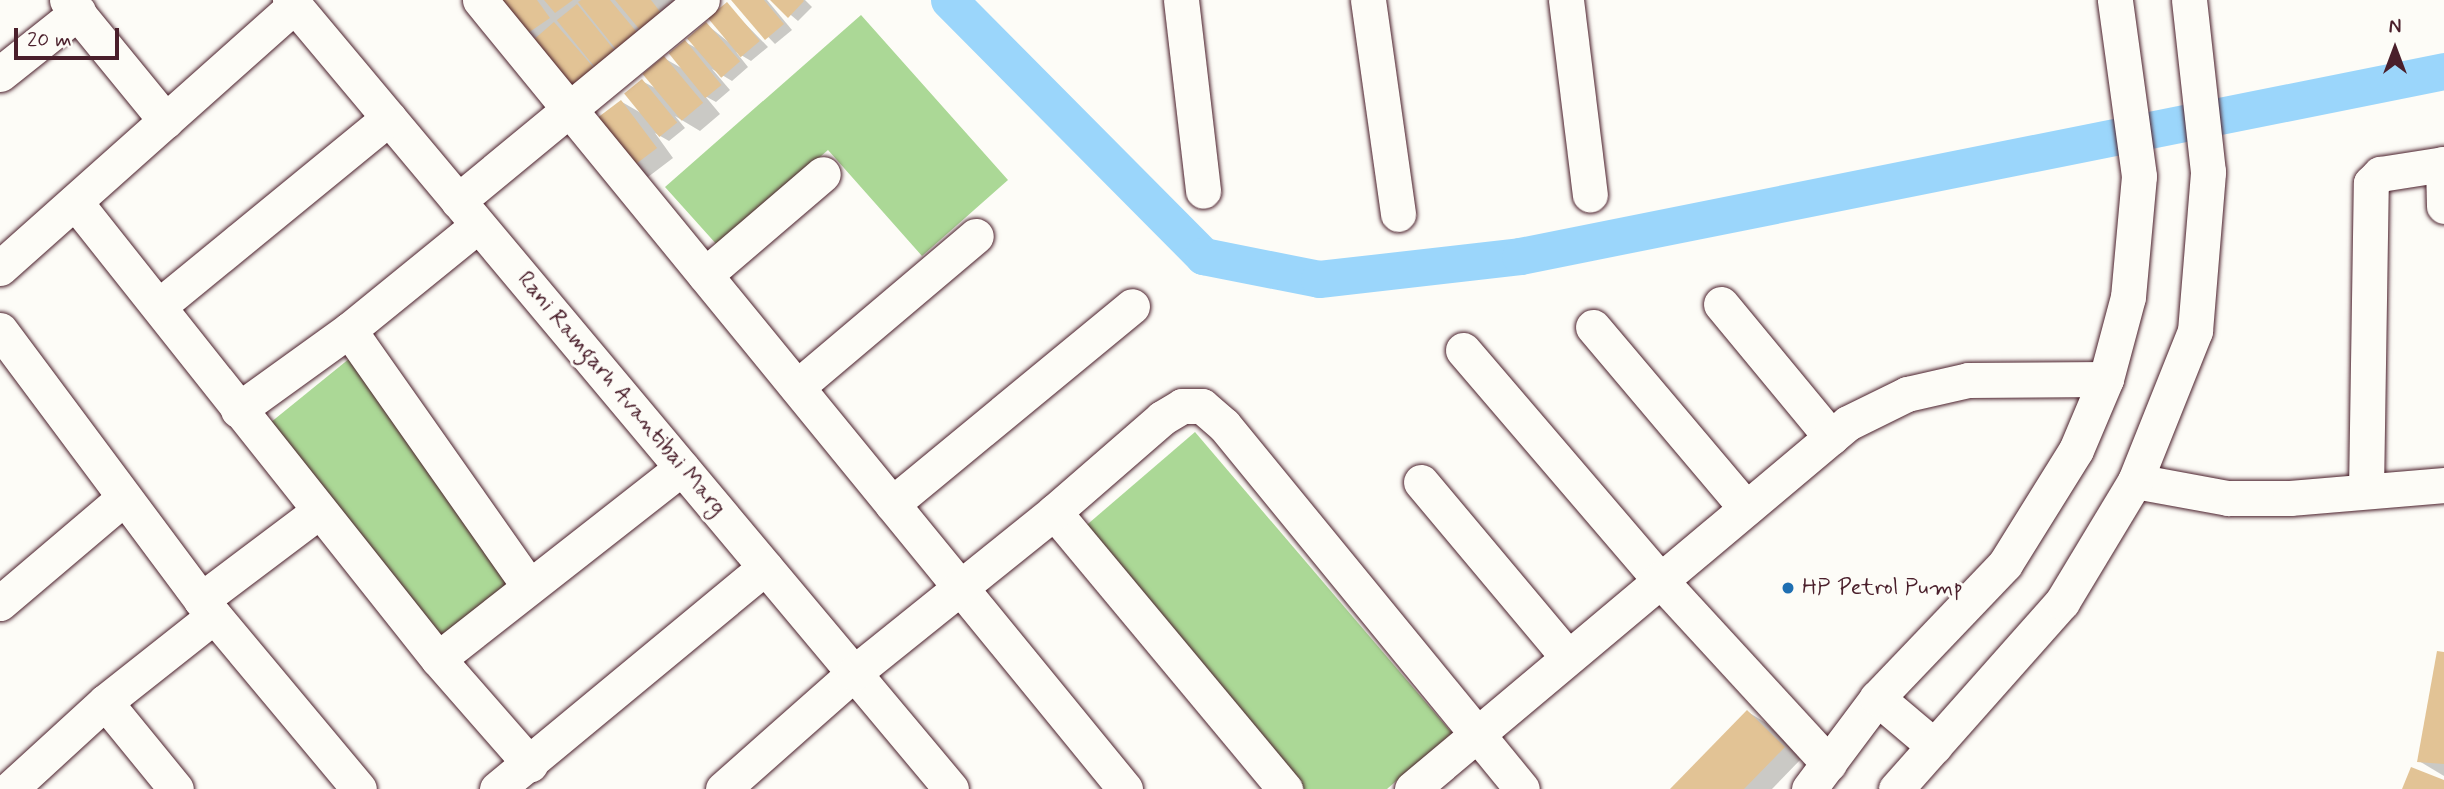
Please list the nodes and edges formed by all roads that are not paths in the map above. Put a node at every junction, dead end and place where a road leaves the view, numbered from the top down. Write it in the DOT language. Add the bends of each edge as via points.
graph roads {
  1 [pos="480,0"];
  2 [pos="702,0"];
  3 [pos="1181,0"];
  4 [pos="1368,0"];
  5 [pos="1566,0"];
  6 [pos="2115,0"];
  7 [pos="2189,0"];
  8 [pos="292,3"];
  9 [pos="73,6"];
  10 [pos="0,74"];
  11 [pos="568,109"];
  12 [pos="389,118"];
  13 [pos="166,121"];
  14 [pos="2443,164"];
  15 [pos="823,174"];
  16 [pos="1203,191"];
  17 [pos="1590,195"];
  18 [pos="75,202"];
  19 [pos="2444,206"];
  20 [pos="468,213"];
  21 [pos="1398,214"];
  22 [pos="976,236"];
  23 [pos="0,268"];
  24 [pos="705,275"];
  25 [pos="1721,304"];
  26 [pos="159,306"];
  27 [pos="1132,306"];
  28 [pos="1593,327"];
  29 [pos="0,330"];
  30 [pos="349,330"];
  31 [pos="1463,350"];
  32 [pos="2106,379"];
  33 [pos="797,387"];
  34 [pos="238,410"];
  35 [pos="1831,437"];
  36 [pos="682,468"];
  37 [pos="2135,481"];
  38 [pos="1421,482"];
  39 [pos="2444,485"];
  40 [pos="2366,491"];
  41 [pos="124,498"];
  42 [pos="892,503"];
  43 [pos="1746,508"];
  44 [pos="319,511"];
  45 [pos="1054,512"];
  46 [pos="765,567"];
  47 [pos="1660,579"];
  48 [pos="529,586"];
  49 [pos="960,587"];
  50 [pos="0,603"];
  51 [pos="208,608"];
  52 [pos="1567,656"];
  53 [pos="438,659"];
  54 [pos="854,673"];
  55 [pos="1877,698"];
  56 [pos="105,702"];
  57 [pos="1475,733"];
  58 [pos="1934,746"];
  59 [pos="530,764"];
  60 [pos="1819,777"];
  61 [pos="9,789"];
  62 [pos="176,789"];
  63 [pos="359,789"];
  64 [pos="497,789"];
  65 [pos="723,789"];
  66 [pos="951,789"];
  67 [pos="1125,789"];
  68 [pos="1285,789"];
  69 [pos="1412,789"];
  70 [pos="1522,789"];
  71 [pos="1896,789"];
  1 -- 11 [label="street"];
  2 -- 11 [label="street"];
  3 -- 16 [label="street"];
  4 -- 21 [label="street"];
  5 -- 17 [label="street"];
  6 -- 32 [label="street" via="2139,176 2129,297"];
  7 -- 37 [label="street" via="2208,172 2195,331"];
  8 -- 12 [label="street, Rani Ramgarh Avantibai Marg"];
  8 -- 13 [label="street"];
  9 -- 10 [label="street"];
  9 -- 13 [label="street"];
  11 -- 20 [label="street"];
  11 -- 24 [label="street"];
  12 -- 20 [label="street, Rani Ramgarh Avantibai Marg"];
  12 -- 26 [label="street"];
  13 -- 18 [label="street"];
  14 -- 19 [label="street"];
  14 -- 40 [label="street" via="2380,174 2371,183"];
  15 -- 24 [label="street"];
  18 -- 23 [label="street"];
  18 -- 26 [label="street"];
  20 -- 30 [label="street"];
  20 -- 36 [label="street, Rani Ramgarh Avantibai Marg"];
  22 -- 33 [label="street"];
  24 -- 33 [label="street"];
  25 -- 35 [label="street"];
  26 -- 34 [label="street"];
  27 -- 42 [label="street"];
  28 -- 43 [label="street"];
  29 -- 41 [label="street"];
  30 -- 34 [label="street"];
  30 -- 48 [label="street"];
  31 -- 47 [label="street"];
  32 -- 35 [label="street" via="1968,380 1907,394 1848,423"];
  32 -- 55 [label="street" via="2076,450 2005,564"];
  33 -- 42 [label="street"];
  34 -- 44 [label="street"];
  35 -- 43 [label="street"];
  36 -- 46 [label="street, Rani Ramgarh Avantibai Marg"];
  36 -- 48 [label="street"];
  37 -- 40 [label="street" via="2228,498"];
  37 -- 58 [label="street" via="2062,601"];
  38 -- 52 [label="street"];
  39 -- 40 [label="street"];
  41 -- 50 [label="street"];
  41 -- 51 [label="street"];
  42 -- 49 [label="street"];
  43 -- 47 [label="street"];
  44 -- 51 [label="street"];
  44 -- 53 [label="street"];
  45 -- 49 [label="street"];
  45 -- 57 [label="street" via="1162,418 1182,406 1202,406 1224,425"];
  45 -- 68 [label="street"];
  46 -- 54 [label="street, Rani Ramgarh Avantibai Marg"];
  46 -- 59 [label="street"];
  47 -- 52 [label="street"];
  47 -- 60 [label="street"];
  48 -- 53 [label="street"];
  49 -- 54 [label="street"];
  49 -- 67 [label="street"];
  51 -- 56 [label="street"];
  51 -- 63 [label="street"];
  52 -- 57 [label="street"];
  53 -- 59 [label="street"];
  54 -- 65 [label="street"];
  54 -- 66 [label="street, Rani Ramgarh Avantibai Marg"];
  55 -- 58 [label="street"];
  55 -- 60 [label="street"];
  56 -- 61 [label="street"];
  56 -- 62 [label="street"];
  57 -- 69 [label="street"];
  57 -- 70 [label="street"];
  58 -- 71 [label="street"];
  59 -- 64 [label="street"];
}
